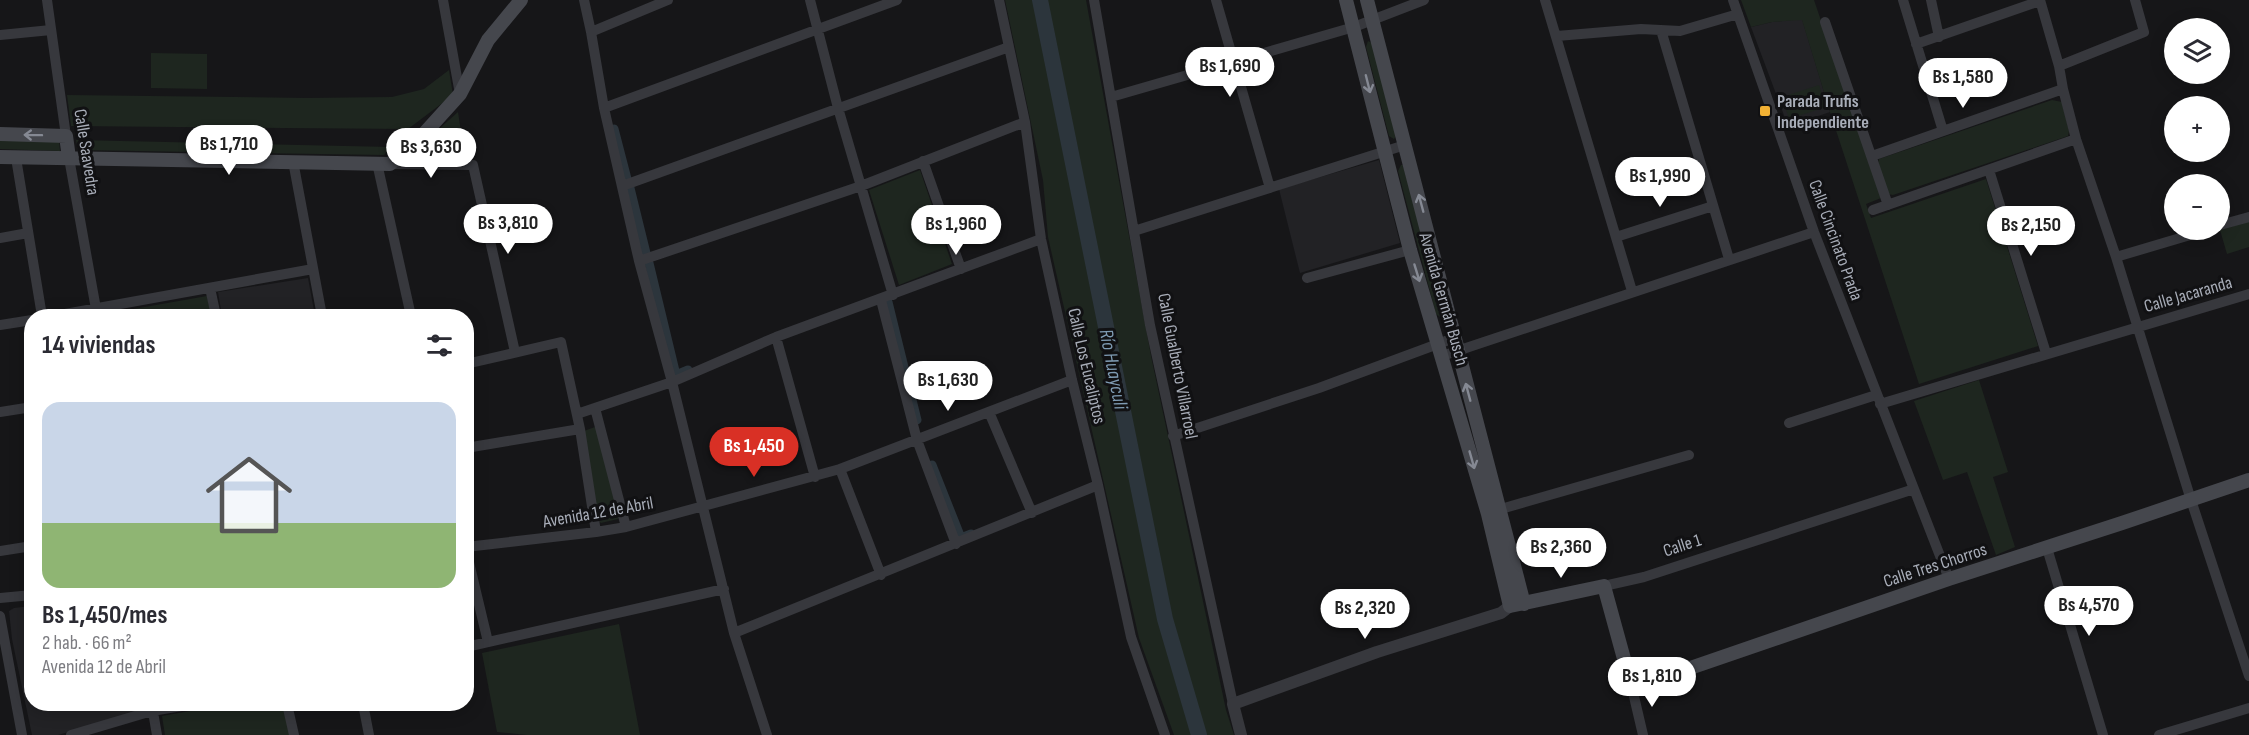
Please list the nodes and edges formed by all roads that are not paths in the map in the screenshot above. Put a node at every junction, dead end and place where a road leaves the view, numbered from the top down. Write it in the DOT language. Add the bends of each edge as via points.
graph roads {
  1 [pos="47,0"];
  2 [pos="443,0"];
  3 [pos="521,0"];
  4 [pos="584,0"];
  5 [pos="668,0"];
  6 [pos="810,0"];
  7 [pos="897,0"];
  8 [pos="999,0"];
  9 [pos="1094,0"];
  10 [pos="1216,0"];
  11 [pos="1346,0"];
  12 [pos="1367,0"];
  13 [pos="1424,0"];
  14 [pos="1545,0"];
  15 [pos="1733,0"];
  16 [pos="1903,0"];
  17 [pos="1931,0"];
  18 [pos="2040,0"];
  19 [pos="2135,0"];
  20 [pos="1738,14"];
  21 [pos="1372,20"];
  22 [pos="1825,22"];
  23 [pos="1354,27"];
  24 [pos="818,28"];
  25 [pos="51,30"];
  26 [pos="1661,30"];
  27 [pos="591,32"];
  28 [pos="0,35"];
  29 [pos="1557,36"];
  30 [pos="1939,37"];
  31 [pos="1916,44"];
  32 [pos="1009,47"];
  33 [pos="1234,62"];
  34 [pos="2059,66"];
  35 [pos="2063,89"];
  36 [pos="460,94"];
  37 [pos="1111,97"];
  38 [pos="604,108"];
  39 [pos="838,108"];
  40 [pos="1025,122"];
  41 [pos="1943,131"];
  42 [pos="0,135"];
  43 [pos="66,136"];
  44 [pos="2076,139"];
  45 [pos="1405,145"];
  46 [pos="1385,151"];
  47 [pos="1872,156"];
  48 [pos="0,157"];
  49 [pos="16,158"];
  50 [pos="69,158"];
  51 [pos="293,161"];
  52 [pos="923,161"];
  53 [pos="383,164"];
  54 [pos="1989,170"];
  55 [pos="622,186"];
  56 [pos="861,186"];
  57 [pos="1270,188"];
  58 [pos="1888,205"];
  59 [pos="1713,206"];
  60 [pos="1873,210"];
  61 [pos="2249,217"];
  62 [pos="2230,222"];
  63 [pos="1134,231"];
  64 [pos="1814,232"];
  65 [pos="28,233"];
  66 [pos="1616,237"];
  67 [pos="0,238"];
  68 [pos="1041,239"];
  69 [pos="2173,240"];
  70 [pos="1410,250"];
  71 [pos="2116,257"];
  72 [pos="1729,259"];
  73 [pos="639,261"];
  74 [pos="313,269"];
  75 [pos="961,269"];
  76 [pos="1308,278"];
  77 [pos="210,288"];
  78 [pos="1632,291"];
  79 [pos="2249,294"];
  80 [pos="893,295"];
  81 [pos="881,300"];
  82 [pos="41,309"];
  83 [pos="96,309"];
  84 [pos="214,309"];
  85 [pos="321,309"];
  86 [pos="410,309"];
  87 [pos="24,321"];
  88 [pos="0,325"];
  89 [pos="2137,326"];
  90 [pos="776,337"];
  91 [pos="1455,344"];
  92 [pos="1441,350"];
  93 [pos="515,352"];
  94 [pos="2046,353"];
  95 [pos="474,362"];
  96 [pos="1072,380"];
  97 [pos="672,382"];
  98 [pos="1878,400"];
  99 [pos="24,408"];
  100 [pos="595,408"];
  101 [pos="0,412"];
  102 [pos="989,412"];
  103 [pos="577,414"];
  104 [pos="1789,423"];
  105 [pos="580,429"];
  106 [pos="1173,436"];
  107 [pos="917,440"];
  108 [pos="474,447"];
  109 [pos="1689,455"];
  110 [pos="840,469"];
  111 [pos="816,477"];
  112 [pos="2249,480"];
  113 [pos="1098,485"];
  114 [pos="1914,489"];
  115 [pos="2191,500"];
  116 [pos="704,506"];
  117 [pos="1493,512"];
  118 [pos="1032,513"];
  119 [pos="626,527"];
  120 [pos="596,532"];
  121 [pos="956,544"];
  122 [pos="24,547"];
  123 [pos="474,548"];
  124 [pos="2047,548"];
  125 [pos="0,551"];
  126 [pos="882,574"];
  127 [pos="1949,579"];
  128 [pos="474,583"];
  129 [pos="1604,586"];
  130 [pos="724,589"];
  131 [pos="24,596"];
  132 [pos="0,598"];
  133 [pos="1517,605"];
  134 [pos="0,616"];
  135 [pos="734,633"];
  136 [pos="488,642"];
  137 [pos="474,645"];
  138 [pos="2249,676"];
  139 [pos="1632,688"];
  140 [pos="1233,704"];
  141 [pos="2249,708"];
  142 [pos="140,711"];
  143 [pos="153,711"];
  144 [pos="289,711"];
  145 [pos="364,711"];
  146 [pos="22,735"];
  147 [pos="71,735"];
  148 [pos="157,735"];
  149 [pos="294,735"];
  150 [pos="369,735"];
  151 [pos="767,735"];
  152 [pos="1165,735"];
  153 [pos="1241,735"];
  154 [pos="1643,735"];
  155 [pos="2103,735"];
  156 [pos="2159,735"];
  1 -- 25 [label="street, Calle Saavedra"];
  2 -- 36 [label="street"];
  3 -- 36 [label="main road" via="488,40"];
  4 -- 27 [label="street"];
  5 -- 27 [label="street"];
  6 -- 24 [label="street"];
  7 -- 24 [label="street"];
  8 -- 32 [label="street, Calle Los Eucaliptos"];
  9 -- 37 [label="street, Calle Gualberto Villarroel"];
  10 -- 33 [label="street"];
  11 -- 23 [label="main road, Avenida Germán Busch"];
  12 -- 21 [label="main road, Avenida Germán Busch"];
  13 -- 21 [label="street"];
  14 -- 29 [label="street"];
  15 -- 20 [label="street, Calle Cincinato Prada"];
  16 -- 31 [label="street"];
  17 -- 30 [label="street"];
  18 -- 30 [label="street"];
  18 -- 34 [label="street"];
  19 -- 34 [label="street" via="2144,32"];
  20 -- 26 [label="street" via="1680,31"];
  20 -- 64 [label="street, Calle Cincinato Prada"];
  21 -- 23 [label="street"];
  21 -- 45 [label="main road, Avenida Germán Busch"];
  22 -- 47 [label="street"];
  23 -- 33 [label="street"];
  23 -- 46 [label="main road, Avenida Germán Busch, one-way"];
  24 -- 38 [label="street"];
  24 -- 39 [label="street"];
  25 -- 28 [label="street"];
  25 -- 43 [label="street, Calle Saavedra"];
  26 -- 29 [label="street" via="1641,28"];
  26 -- 59 [label="street"];
  27 -- 38 [label="street"];
  29 -- 66 [label="street"];
  30 -- 31 [label="street"];
  31 -- 41 [label="street"];
  32 -- 39 [label="street"];
  32 -- 40 [label="street, Calle Los Eucaliptos"];
  33 -- 37 [label="street"];
  33 -- 57 [label="street"];
  34 -- 35 [label="street"];
  35 -- 41 [label="street"];
  35 -- 44 [label="street"];
  36 -- 53 [label="main road" via="422,136"];
  37 -- 63 [label="street, Calle Gualberto Villarroel"];
  38 -- 55 [label="street"];
  39 -- 55 [label="street"];
  39 -- 56 [label="street"];
  40 -- 52 [label="street"];
  40 -- 68 [label="street, Calle Los Eucaliptos"];
  41 -- 47 [label="street"];
  43 -- 42 [label="main road, one-way"];
  43 -- 50 [label="main road, Calle Saavedra"];
  44 -- 54 [label="street"];
  44 -- 71 [label="street"];
  45 -- 46 [label="street"];
  91 -- 45 [label="main road, Avenida Germán Busch, one-way"];
  46 -- 57 [label="street"];
  46 -- 70 [label="main road, Avenida Germán Busch"];
  47 -- 58 [label="street"];
  48 -- 49 [label="main road"];
  49 -- 50 [label="main road"];
  49 -- 65 [label="street"];
  50 -- 51 [label="main road"];
  50 -- 83 [label="street, Calle Saavedra"];
  51 -- 53 [label="main road"];
  51 -- 74 [label="street"];
  52 -- 56 [label="street"];
  52 -- 75 [label="street"];
  53 -- 86 [label="street"];
  53 -- 93 [label="street" via="472,165"];
  54 -- 58 [label="street"];
  54 -- 94 [label="street"];
  55 -- 73 [label="street"];
  56 -- 73 [label="street"];
  56 -- 80 [label="street"];
  57 -- 63 [label="street"];
  58 -- 60 [label="street"];
  59 -- 66 [label="street"];
  59 -- 72 [label="street"];
  61 -- 62 [label="street"];
  63 -- 106 [label="street, Calle Gualberto Villarroel"];
  64 -- 72 [label="street"];
  64 -- 98 [label="street, Calle Cincinato Prada"];
  65 -- 67 [label="street"];
  65 -- 82 [label="street"];
  66 -- 78 [label="street"];
  68 -- 75 [label="street"];
  68 -- 96 [label="street, Calle Los Eucaliptos"];
  69 -- 71 [label="street"];
  70 -- 76 [label="street"];
  70 -- 92 [label="main road, Avenida Germán Busch, one-way"];
  71 -- 89 [label="street"];
  72 -- 78 [label="street"];
  73 -- 97 [label="street"];
  74 -- 77 [label="street"];
  74 -- 85 [label="street"];
  75 -- 80 [label="street"];
  77 -- 83 [label="street"];
  77 -- 84 [label="street"];
  78 -- 91 [label="street"];
  79 -- 89 [label="street, Calle Jacaranda"];
  80 -- 81 [label="street"];
  81 -- 90 [label="street"];
  81 -- 107 [label="street"];
  87 -- 88 [label="street"];
  89 -- 94 [label="street, Calle Jacaranda"];
  89 -- 115 [label="street"];
  90 -- 97 [label="street"];
  90 -- 111 [label="street"];
  91 -- 92 [label="street"];
  117 -- 91 [label="main road, Avenida Germán Busch, one-way"];
  92 -- 106 [label="street"];
  92 -- 117 [label="main road, Avenida Germán Busch, one-way"];
  93 -- 95 [label="street"];
  93 -- 103 [label="street" via="561,342"];
  94 -- 98 [label="street, Calle Jacaranda"];
  96 -- 102 [label="street, Avenida 12 de Abril"];
  96 -- 113 [label="street, Calle Los Eucaliptos"];
  97 -- 100 [label="street"];
  97 -- 116 [label="street"];
  98 -- 104 [label="street, Calle Jacaranda"];
  98 -- 114 [label="street, Calle Cincinato Prada"];
  99 -- 101 [label="street"];
  100 -- 103 [label="street"];
  100 -- 119 [label="street"];
  102 -- 107 [label="street, Avenida 12 de Abril"];
  102 -- 118 [label="street"];
  103 -- 105 [label="street"];
  105 -- 108 [label="street"];
  105 -- 120 [label="street"];
  106 -- 140 [label="street, Calle Gualberto Villarroel"];
  107 -- 110 [label="street, Avenida 12 de Abril"];
  107 -- 121 [label="street"];
  109 -- 117 [label="street"];
  110 -- 111 [label="street, Avenida 12 de Abril"];
  110 -- 126 [label="street"];
  111 -- 116 [label="street, Avenida 12 de Abril"];
  112 -- 115 [label="main road, Calle Tres Chorros"];
  113 -- 118 [label="street"];
  113 -- 152 [label="street, Calle Los Eucaliptos" via="1131,637"];
  114 -- 127 [label="street"];
  114 -- 129 [label="street, Calle 1" via="1644,577"];
  115 -- 124 [label="main road, Calle Tres Chorros"];
  115 -- 138 [label="street"];
  116 -- 119 [label="street, Avenida 12 de Abril"];
  116 -- 130 [label="street"];
  117 -- 133 [label="main road, Avenida Germán Busch"];
  118 -- 121 [label="street"];
  119 -- 120 [label="street, Avenida 12 de Abril"];
  120 -- 123 [label="street, Avenida 12 de Abril"];
  121 -- 126 [label="street"];
  122 -- 125 [label="street"];
  124 -- 127 [label="main road, Calle Tres Chorros"];
  124 -- 155 [label="street"];
  126 -- 135 [label="street"];
  127 -- 139 [label="main road, Calle Tres Chorros"];
  128 -- 136 [label="street"];
  129 -- 133 [label="main road, Calle 1"];
  129 -- 139 [label="main road"];
  130 -- 135 [label="street"];
  130 -- 136 [label="street"];
  131 -- 132 [label="street"];
  133 -- 140 [label="street, Calle 1"];
  134 -- 146 [label="street"];
  135 -- 151 [label="street"];
  136 -- 137 [label="street"];
  139 -- 154 [label="street"];
  140 -- 153 [label="street, Calle Gualberto Villarroel"];
  141 -- 156 [label="street"];
  142 -- 147 [label="street"];
  143 -- 148 [label="street"];
  144 -- 149 [label="street"];
  145 -- 150 [label="street"];
}
